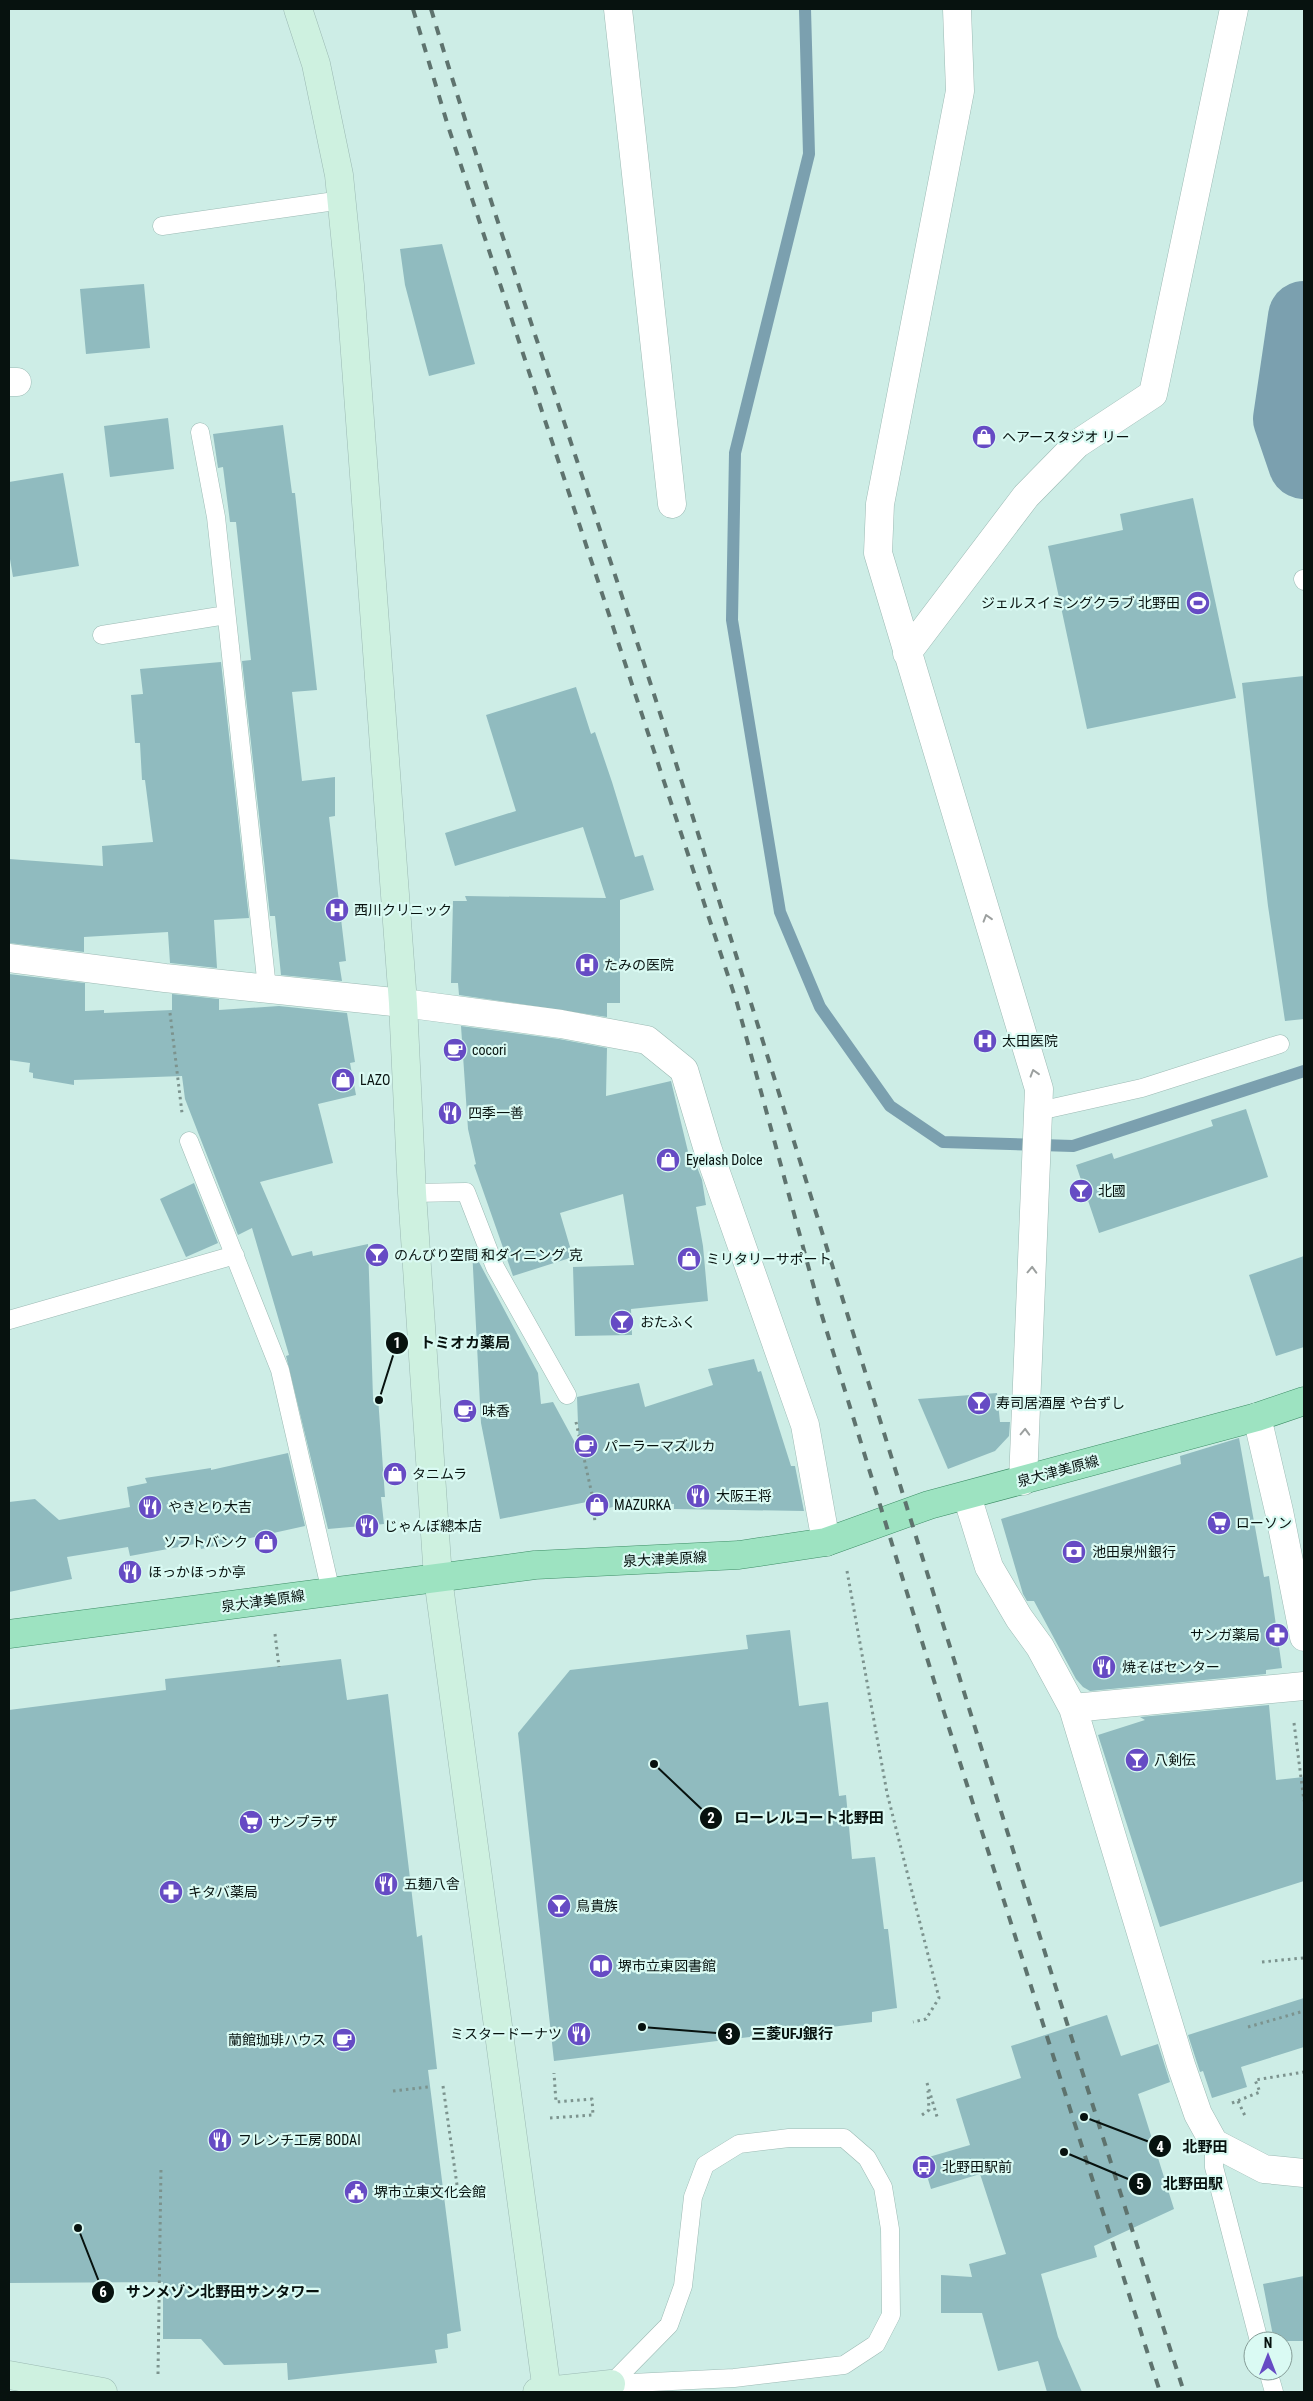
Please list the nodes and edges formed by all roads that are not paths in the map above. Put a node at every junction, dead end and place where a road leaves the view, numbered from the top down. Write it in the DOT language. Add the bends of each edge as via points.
graph roads {
  1 [pos="298,9"];
  2 [pos="618,9"];
  3 [pos="957,9"];
  4 [pos="1234,9"];
  5 [pos="342,200"];
  6 [pos="162,226"];
  7 [pos="200,432"];
  8 [pos="672,504"];
  9 [pos="226,615"];
  10 [pos="102,635"];
  11 [pos="907,653"];
  12 [pos="9,958"];
  13 [pos="267,988"];
  14 [pos="403,1004"];
  15 [pos="1280,1044"];
  16 [pos="1039,1111"];
  17 [pos="189,1141"];
  18 [pos="412,1193"];
  19 [pos="235,1255"];
  20 [pos="9,1320"];
  21 [pos="567,1395"];
  22 [pos="1304,1402"];
  23 [pos="1257,1417"];
  24 [pos="1023,1481"];
  25 [pos="967,1496"];
  26 [pos="826,1542"];
  27 [pos="438,1578"];
  28 [pos="331,1592"];
  29 [pos="9,1634"];
  30 [pos="1304,1637"];
  31 [pos="1298,1687"];
  32 [pos="1072,1708"];
  33 [pos="1214,2143"];
  34 [pos="1304,2173"];
  35 [pos="1256,2331"];
  36 [pos="9,2375"];
  37 [pos="611,2384"];
  38 [pos="103,2392"];
  39 [pos="544,2392"];
  1 -- 5 [label="street" via="316,64 340,175"];
  2 -- 8 [label="street"];
  3 -- 11 [label="street" via="960,91 880,504 878,553"];
  4 -- 11 [label="street" via="1154,394 1078,444 1026,496"];
  5 -- 6 [label="lane"];
  5 -- 14 [label="street"];
  7 -- 9 [label="lane" via="216,517"];
  9 -- 10 [label="lane"];
  9 -- 13 [label="lane"];
  16 -- 11 [label="street, one-way" via="1039,1089"];
  12 -- 13 [label="street"];
  13 -- 14 [label="street"];
  14 -- 18 [label="street"];
  14 -- 26 [label="street" via="561,1024 647,1040 684,1070 711,1159 805,1425"];
  15 -- 16 [label="lane" via="1142,1088"];
  24 -- 16 [label="street, one-way"];
  17 -- 19 [label="lane"];
  18 -- 21 [label="lane" via="466,1192 495,1267"];
  18 -- 27 [label="street"];
  19 -- 20 [label="lane"];
  19 -- 28 [label="lane" via="280,1370"];
  22 -- 23 [label="main road, 泉大津美原線"];
  23 -- 24 [label="main road, 泉大津美原線"];
  23 -- 30 [label="street"];
  24 -- 25 [label="main road, 泉大津美原線"];
  25 -- 26 [label="main road, 泉大津美原線" via="907,1512"];
  25 -- 32 [label="street" via="989,1567 1040,1647"];
  26 -- 27 [label="main road, 泉大津美原線" via="739,1556 535,1565"];
  27 -- 28 [label="main road, 泉大津美原線"];
  27 -- 39 [label="street"];
  28 -- 29 [label="main road, 泉大津美原線"];
  31 -- 32 [label="street"];
  32 -- 33 [label="street" via="1181,2065 1198,2114"];
  33 -- 34 [label="street" via="1264,2169"];
  33 -- 35 [label="lane" via="1214,2167"];
  36 -- 38 [label="street"];
  37 -- 37 [label="lane" via="669,2325 683,2286 693,2197 706,2165 739,2144 789,2138 844,2138 867,2158 883,2187 890,2230 891,2315 876,2344 844,2366 734,2378"];
  37 -- 39 [label="street"];
}
